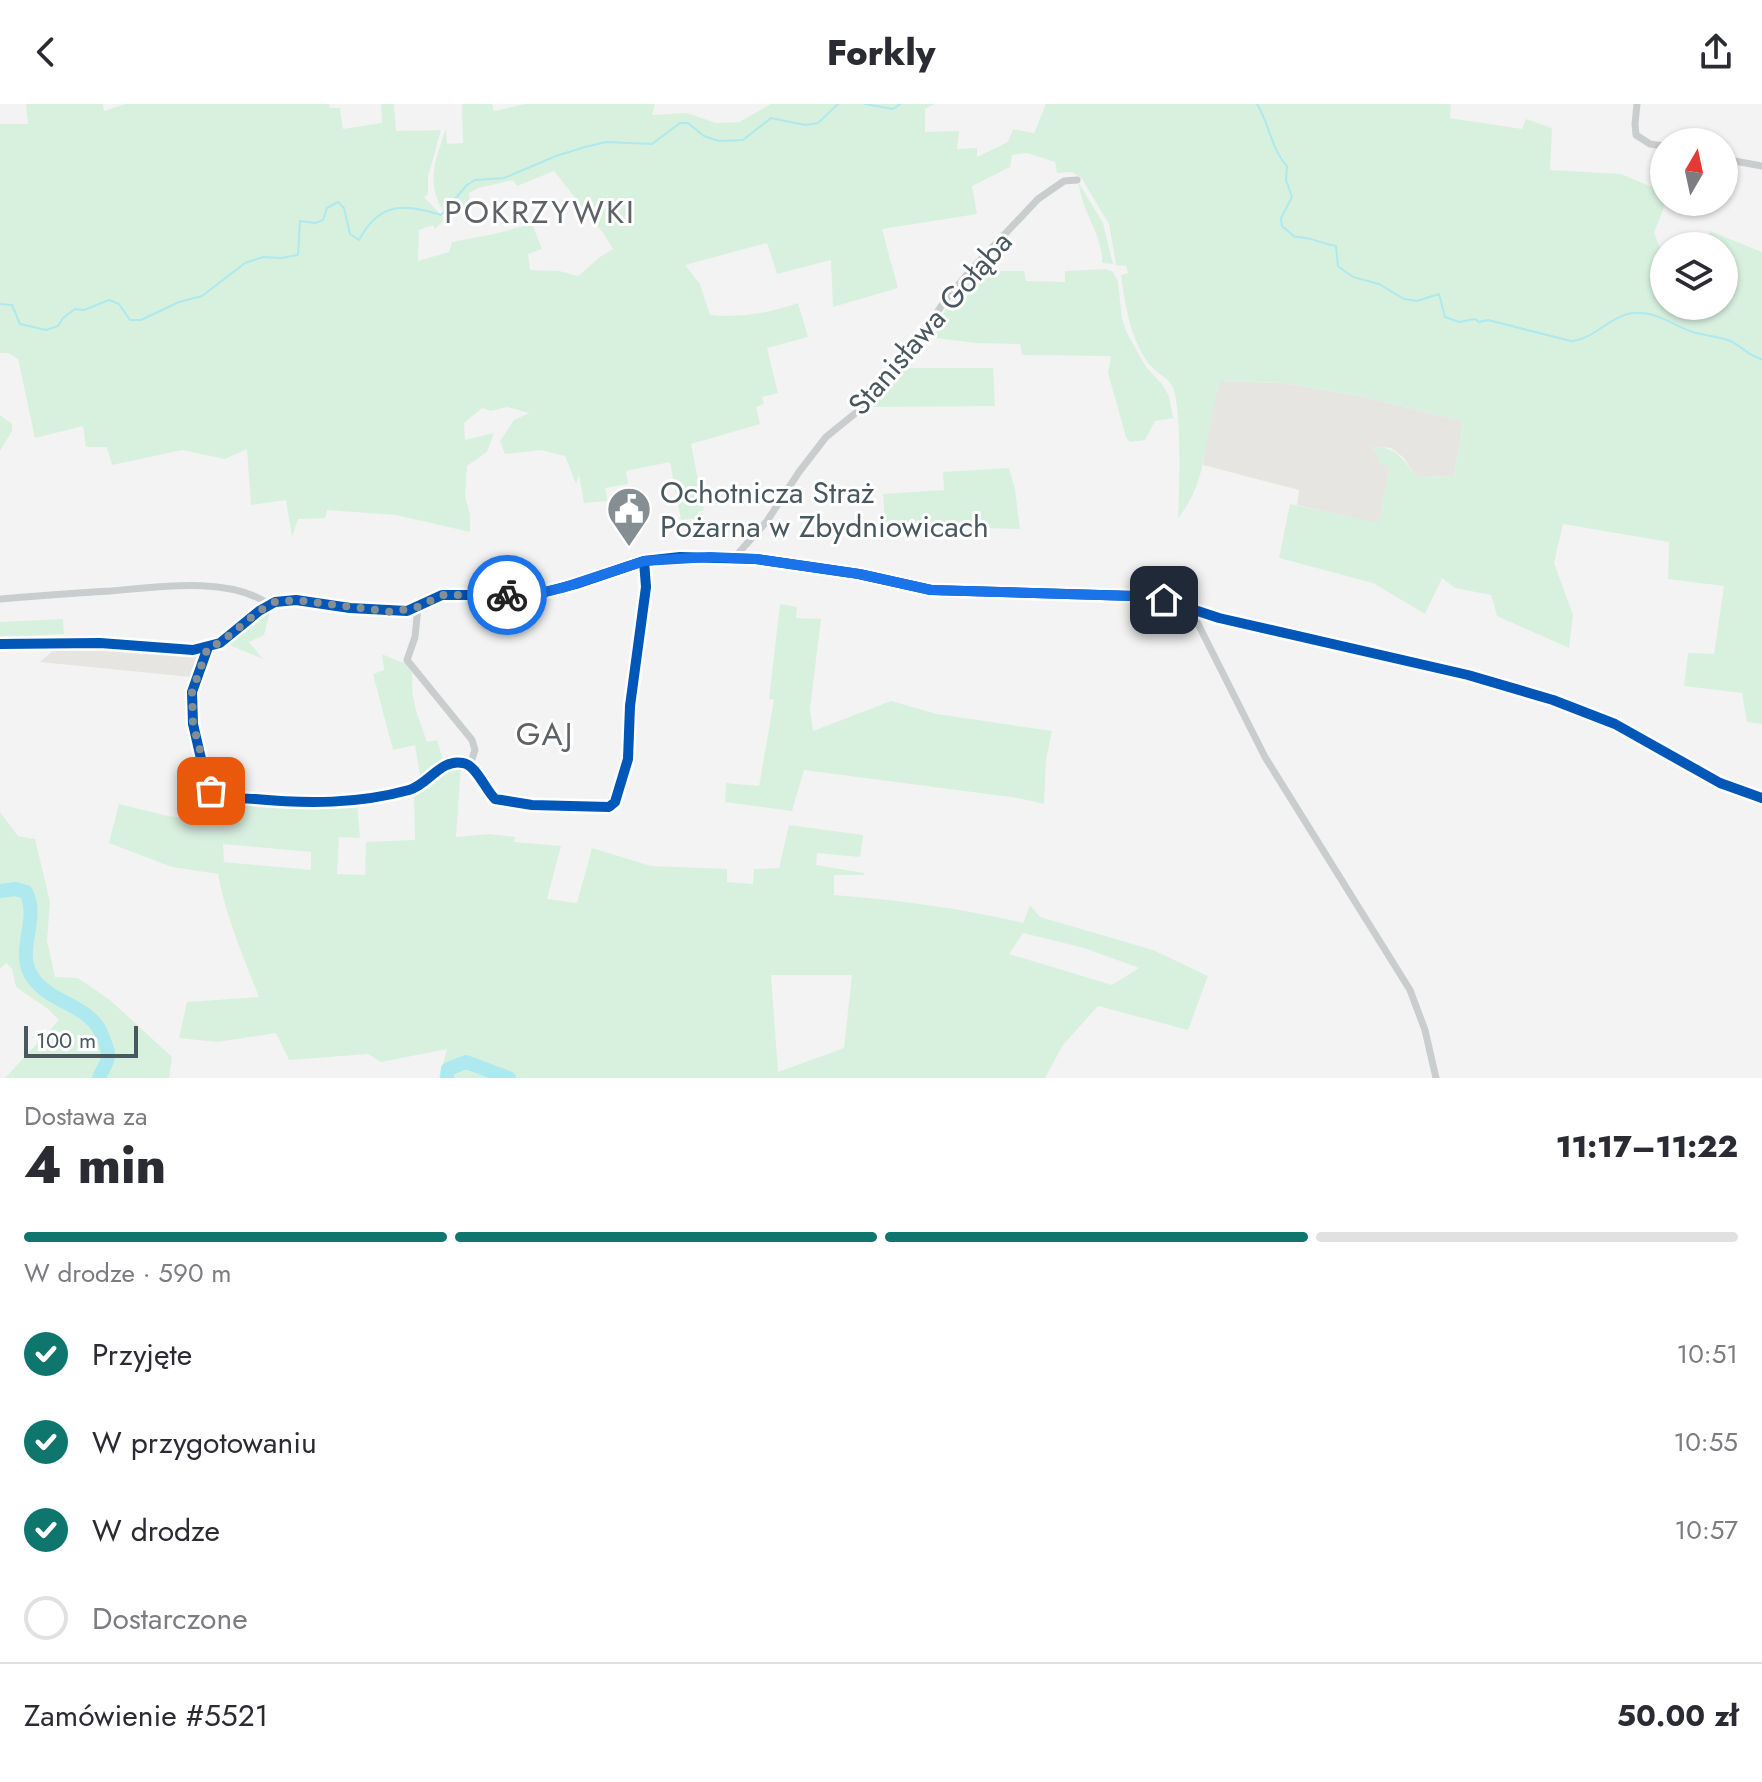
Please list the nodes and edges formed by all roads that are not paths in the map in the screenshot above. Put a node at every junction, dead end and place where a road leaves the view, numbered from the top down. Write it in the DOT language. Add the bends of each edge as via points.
graph roads {
  1 [pos="1637,104"];
  2 [pos="1650,142"];
  3 [pos="1738,162"];
  4 [pos="1762,166"];
  5 [pos="1077,180"];
  6 [pos="735,557"];
  7 [pos="644,561"];
  8 [pos="0,599"];
  9 [pos="269,604"];
  10 [pos="418,607"];
  11 [pos="1190,608"];
  12 [pos="0,644"];
  13 [pos="208,647"];
  14 [pos="470,765"];
  15 [pos="1762,798"];
  16 [pos="1436,1078"];
  1 -- 2 [label="street" via="1636,135"];
  3 -- 4 [label="street"];
  5 -- 6 [label="street, Stanisława Gołąba" via="1064,181 1038,199 977,263 880,390 826,437"];
  6 -- 7 [label="street"];
  6 -- 11 [label="street" via="931,590 1143,596"];
  7 -- 10 [label="street" via="533,595 442,595"];
  7 -- 14 [label="street" via="646,587 628,759 615,802 609,807 495,799"];
  8 -- 9 [label="street" via="188,585 245,593"];
  9 -- 10 [label="street" via="296,600 392,612"];
  9 -- 13 [label="street"];
  10 -- 14 [label="street" via="407,660 472,740"];
  11 -- 15 [label="street" via="1566,704 1638,736 1720,783"];
  11 -- 16 [label="street" via="1265,757 1410,990"];
  12 -- 13 [label="street"];
  13 -- 14 [label="street" via="192,692 193,724 211,791 334,804 412,789 450,763"];
}
